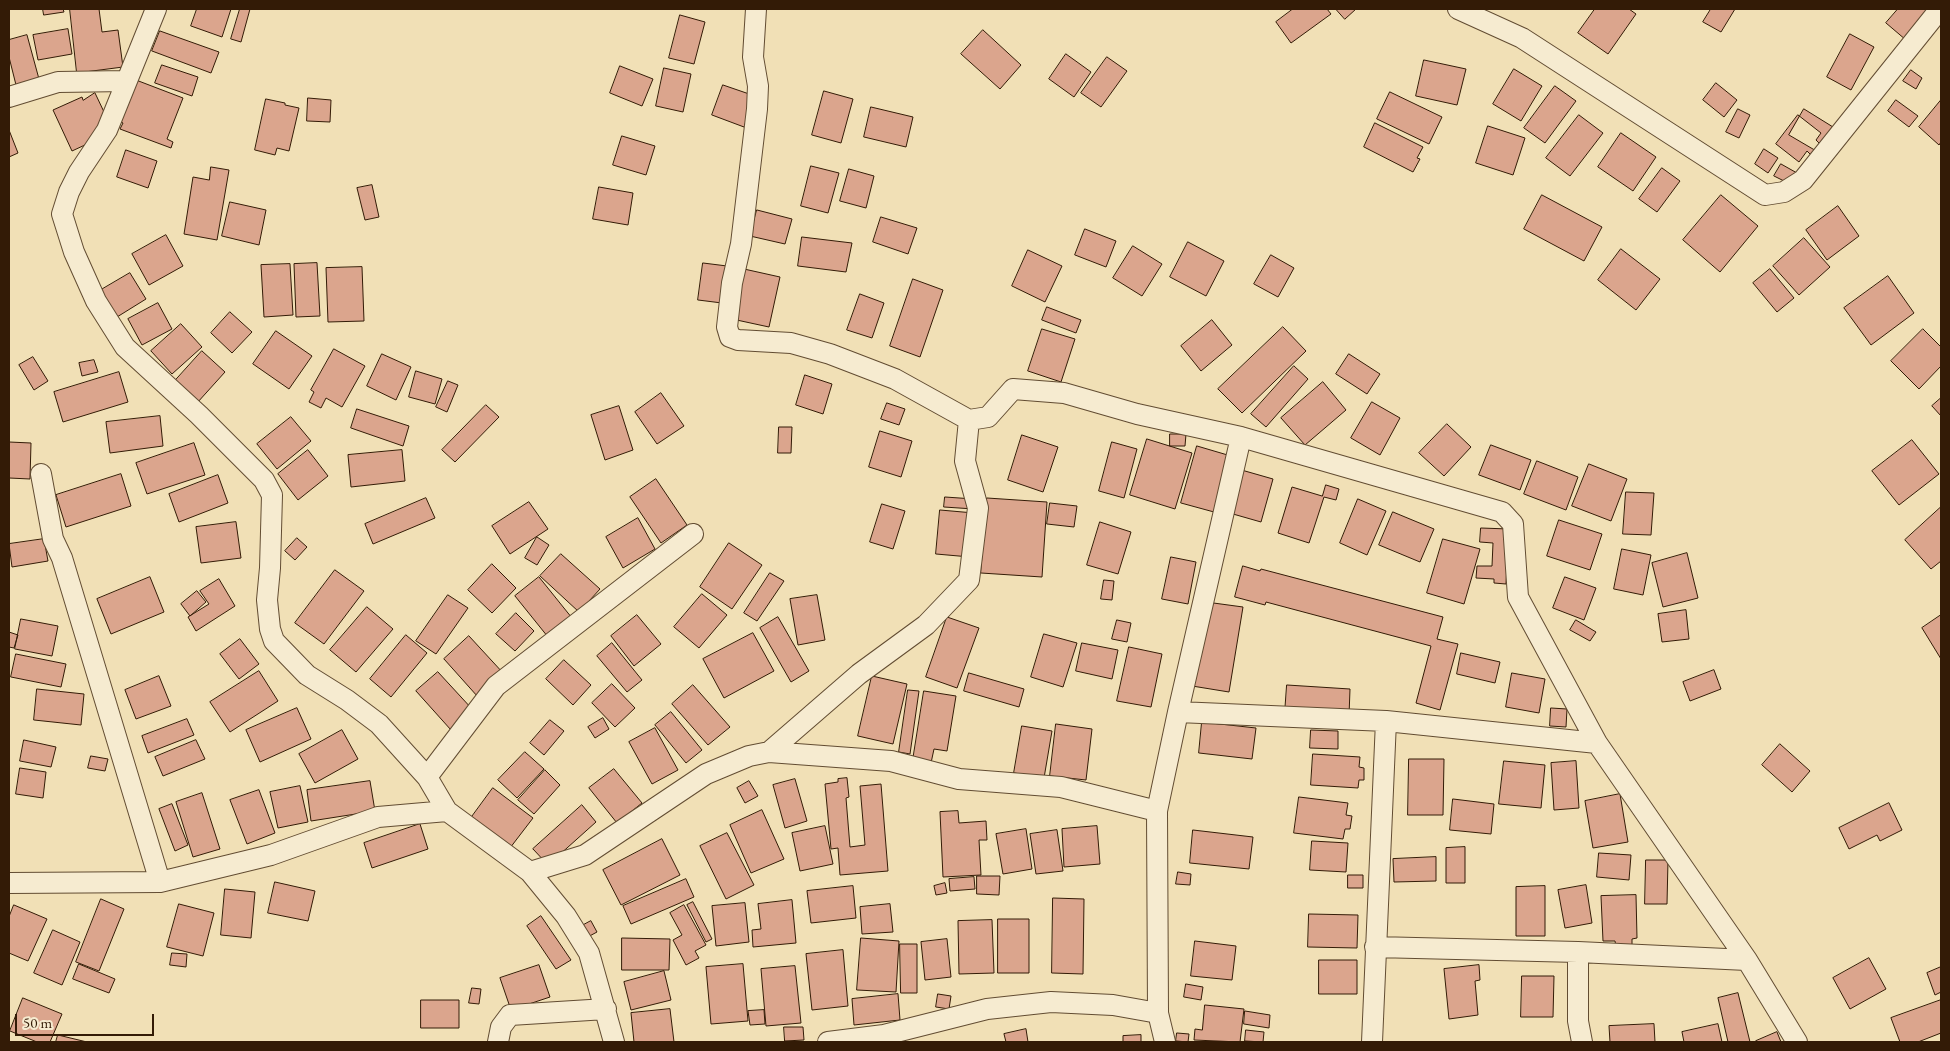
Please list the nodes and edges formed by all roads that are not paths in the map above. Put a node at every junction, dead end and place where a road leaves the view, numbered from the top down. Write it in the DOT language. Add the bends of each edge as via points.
graph roads {
  1 [pos="156,9"];
  2 [pos="756,9"];
  3 [pos="1458,9"];
  4 [pos="1940,9"];
  5 [pos="126,82"];
  6 [pos="9,97"];
  7 [pos="969,420"];
  8 [pos="1240,437"];
  9 [pos="41,474"];
  10 [pos="693,534"];
  11 [pos="1178,712"];
  12 [pos="1386,721"];
  13 [pos="1597,743"];
  14 [pos="769,752"];
  15 [pos="427,776"];
  16 [pos="447,811"];
  17 [pos="1157,811"];
  18 [pos="530,872"];
  19 [pos="160,882"];
  20 [pos="9,883"];
  21 [pos="1375,948"];
  22 [pos="1578,952"];
  23 [pos="1747,960"];
  24 [pos="606,1009"];
  25 [pos="1158,1013"];
  26 [pos="498,1042"];
  27 [pos="614,1042"];
  28 [pos="828,1042"];
  29 [pos="1165,1042"];
  30 [pos="1372,1042"];
  31 [pos="1582,1042"];
  32 [pos="1797,1042"];
  1 -- 5 [label="street"];
  2 -- 7 [label="street" via="753,57 758,86 757,108 741,244 732,284 727,327 730,337 791,343 830,354 895,379"];
  3 -- 4 [label="street" via="1522,38 1766,195 1784,192 1803,180"];
  5 -- 6 [label="street" via="58,82"];
  5 -- 15 [label="street" via="107,130 79,172 62,214 74,252 96,300 125,346 199,414 264,480 272,495 267,600 274,641 307,675 378,724"];
  7 -- 8 [label="street" via="988,417 1013,389 1064,393 1137,414"];
  7 -- 14 [label="street" via="965,461 978,508 969,580 926,624 860,674"];
  8 -- 11 [label="street"];
  8 -- 13 [label="street" via="1502,512 1513,524 1518,597"];
  9 -- 19 [label="street" via="53,539 62,558"];
  10 -- 15 [label="street" via="496,686"];
  11 -- 12 [label="street"];
  11 -- 17 [label="street"];
  12 -- 13 [label="street"];
  12 -- 21 [label="street"];
  13 -- 23 [label="street"];
  14 -- 17 [label="street" via="891,761 959,779 1061,787"];
  14 -- 18 [label="street" via="749,756 706,774 585,855"];
  15 -- 16 [label="street"];
  16 -- 18 [label="street"];
  16 -- 19 [label="street" via="378,817 271,854"];
  17 -- 25 [label="street"];
  18 -- 24 [label="street" via="566,916 589,953"];
  19 -- 20 [label="street"];
  21 -- 22 [label="street"];
  21 -- 30 [label="street"];
  22 -- 23 [label="street"];
  22 -- 31 [label="street" via="1578,1021"];
  23 -- 32 [label="street"];
  24 -- 26 [label="street" via="510,1015 501,1027"];
  24 -- 27 [label="street"];
  25 -- 28 [label="street" via="1114,1005 1051,1002 987,1009 884,1035"];
  25 -- 29 [label="street"];
}
